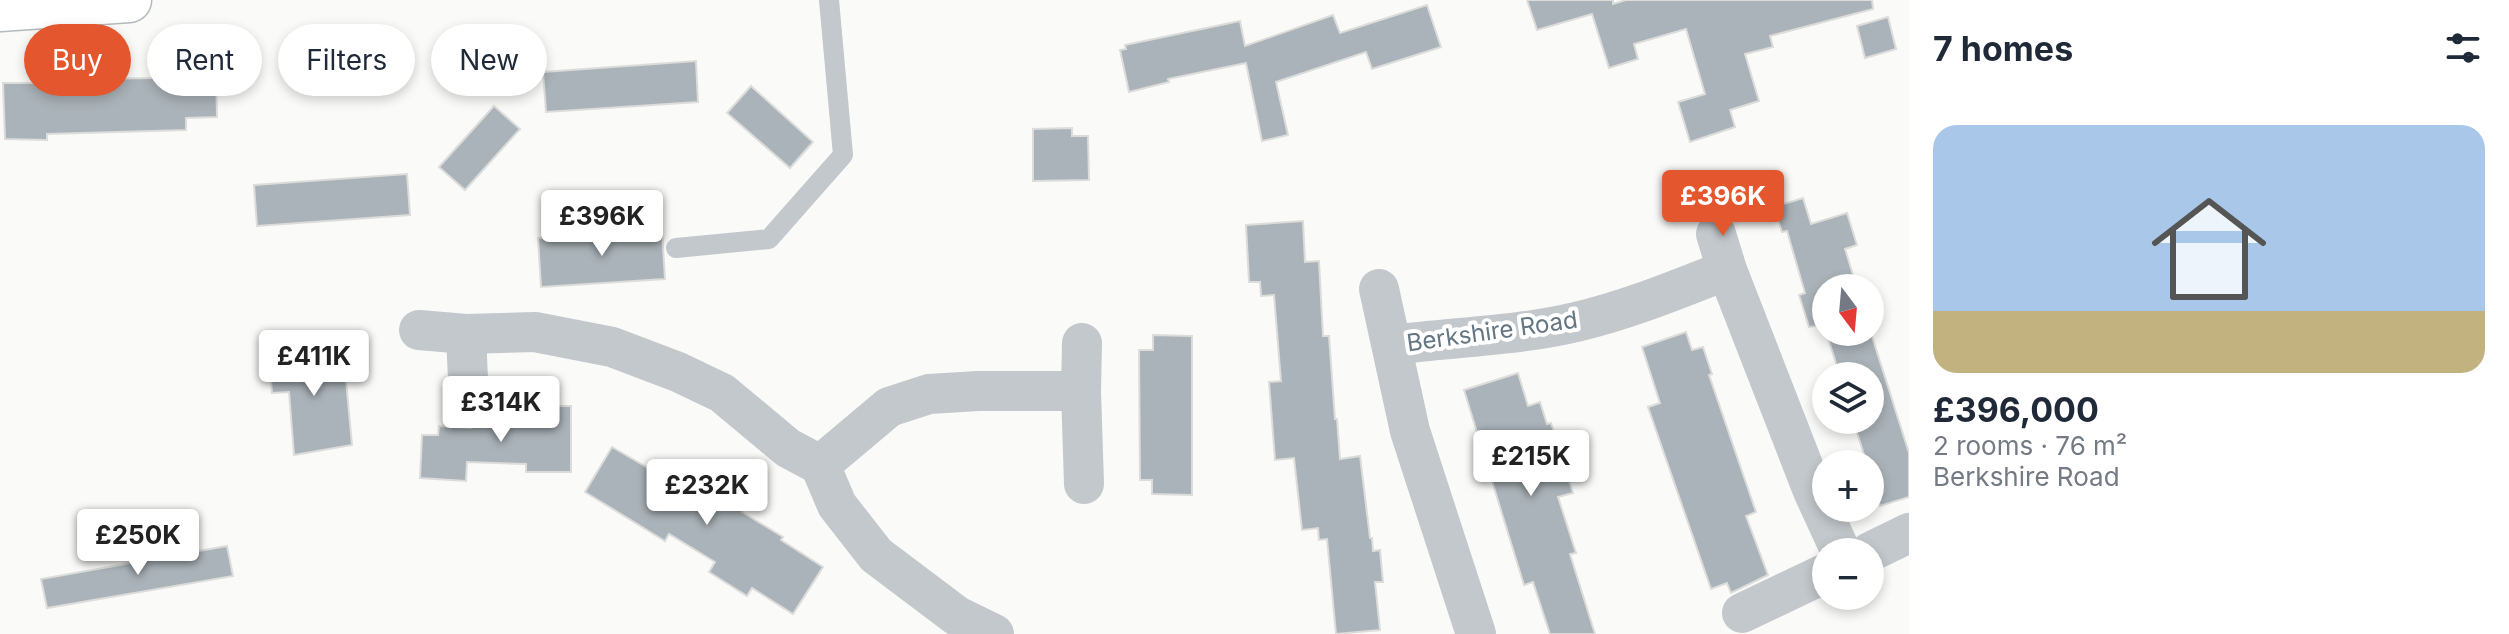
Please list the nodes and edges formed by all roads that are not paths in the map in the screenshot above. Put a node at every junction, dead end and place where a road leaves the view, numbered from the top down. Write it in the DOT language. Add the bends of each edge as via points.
graph roads {
  1 [pos="129,0"];
  2 [pos="829,0"];
  3 [pos="0,9"];
  4 [pos="676,248"];
  5 [pos="1379,289"];
  6 [pos="419,330"];
  7 [pos="466,334"];
  8 [pos="1082,343"];
  9 [pos="1393,345"];
  10 [pos="468,379"];
  11 [pos="1081,391"];
  12 [pos="820,465"];
  13 [pos="1084,484"];
  14 [pos="1909,533"];
  15 [pos="1835,538"];
  16 [pos="1884,545"];
  17 [pos="1812,580"];
  18 [pos="1742,613"];
  19 [pos="1472,633"];
  20 [pos="994,634"];
  1 -- 3 [label="main road"];
  2 -- 4 [label="lane" via="843,155 769,239"];
  5 -- 9 [label="street, Berkshire Road"];
  6 -- 7 [label="street"];
  7 -- 10 [label="street"];
  7 -- 12 [label="street" via="535,332 612,347 722,393 788,448"];
  8 -- 11 [label="street"];
  9 -- 15 [label="street, Berkshire Road" via="1575,322 1637,304 1722,252"];
  9 -- 19 [label="street, Berkshire Road" via="1410,431"];
  11 -- 12 [label="street" via="929,394 889,407"];
  11 -- 13 [label="street"];
  12 -- 20 [label="street" via="837,505 876,555 957,616"];
  14 -- 16 [label="street"];
  17 -- 18 [label="street"];
}
